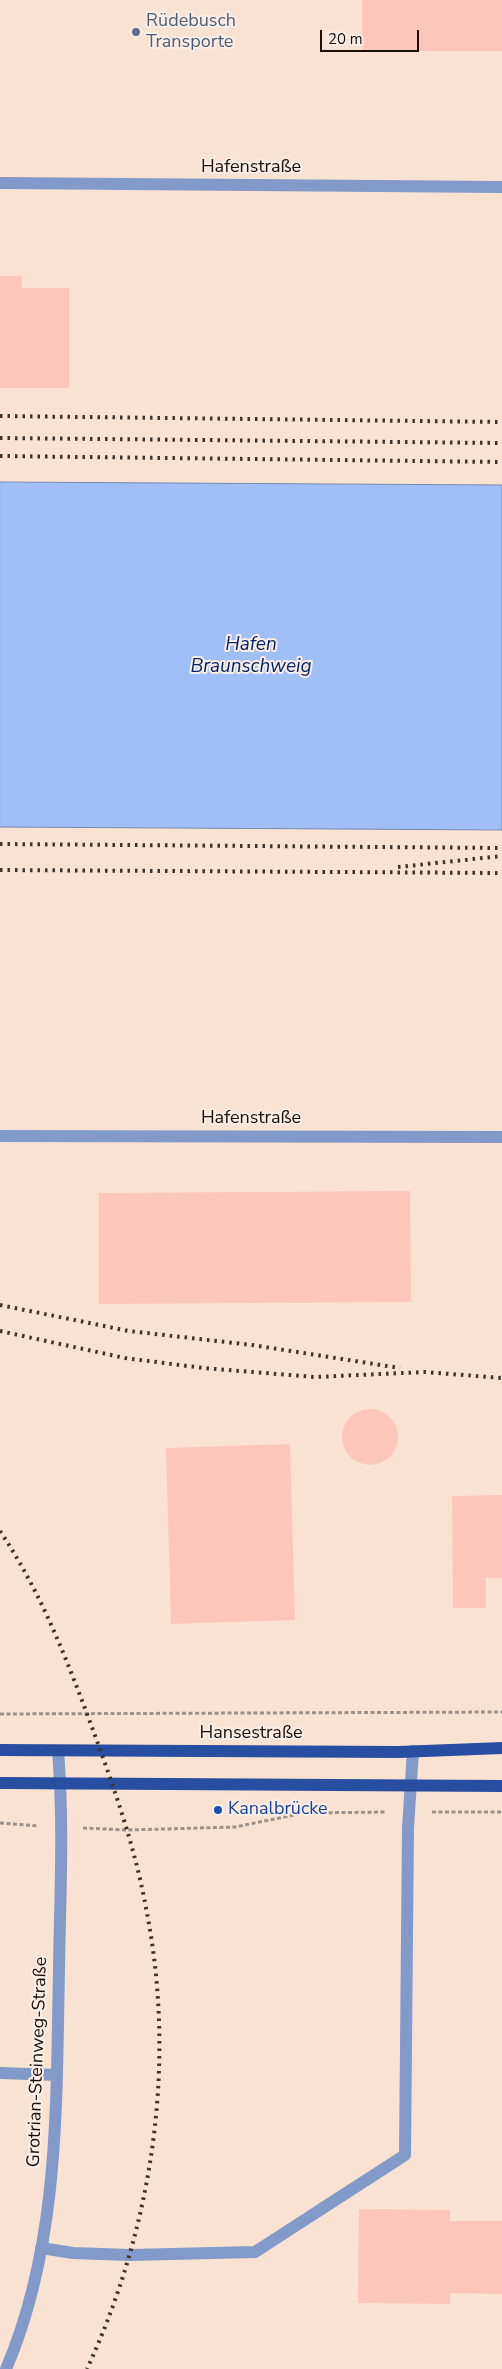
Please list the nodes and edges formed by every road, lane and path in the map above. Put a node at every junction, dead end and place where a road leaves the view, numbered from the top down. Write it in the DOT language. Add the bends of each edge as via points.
graph roads {
  1 [pos="0,183"];
  2 [pos="502,187"];
  3 [pos="0,1136"];
  4 [pos="502,1137"];
  5 [pos="502,1712"];
  6 [pos="0,1714"];
  7 [pos="502,1748"];
  8 [pos="0,1750"];
  9 [pos="58,1751"];
  10 [pos="413,1751"];
  11 [pos="0,1783"];
  12 [pos="60,1784"];
  13 [pos="412,1786"];
  14 [pos="502,1786"];
  15 [pos="409,1812"];
  16 [pos="502,1812"];
  17 [pos="0,1824"];
  18 [pos="61,1827"];
  19 [pos="0,2073"];
  20 [pos="57,2075"];
  21 [pos="41,2248"];
  22 [pos="6,2369"];
  1 -- 2 [label="street, Hafenstraße"];
  3 -- 4 [label="street, Hafenstraße"];
  5 -- 6 [label="path"];
  7 -- 10 [label="main road, Hansestraße"];
  8 -- 9 [label="main road, Hansestraße"];
  9 -- 10 [label="main road, Hansestraße"];
  9 -- 12 [label="street, Grotrian-Steinweg-Straße"];
  10 -- 13 [label="street"];
  11 -- 12 [label="main road"];
  12 -- 13 [label="main road"];
  12 -- 18 [label="street, Grotrian-Steinweg-Straße"];
  13 -- 14 [label="main road"];
  13 -- 15 [label="street"];
  15 -- 16 [label="path"];
  15 -- 18 [label="path" via="304,1813 235,1827 127,1830"];
  15 -- 21 [label="street" via="405,2155 254,2252 130,2255"];
  17 -- 18 [label="path"];
  18 -- 20 [label="street, Grotrian-Steinweg-Straße"];
  19 -- 20 [label="street"];
  20 -- 21 [label="street, Grotrian-Steinweg-Straße" via="52,2172"];
  21 -- 22 [label="street, Grotrian-Steinweg-Straße" via="27,2310"];
}
